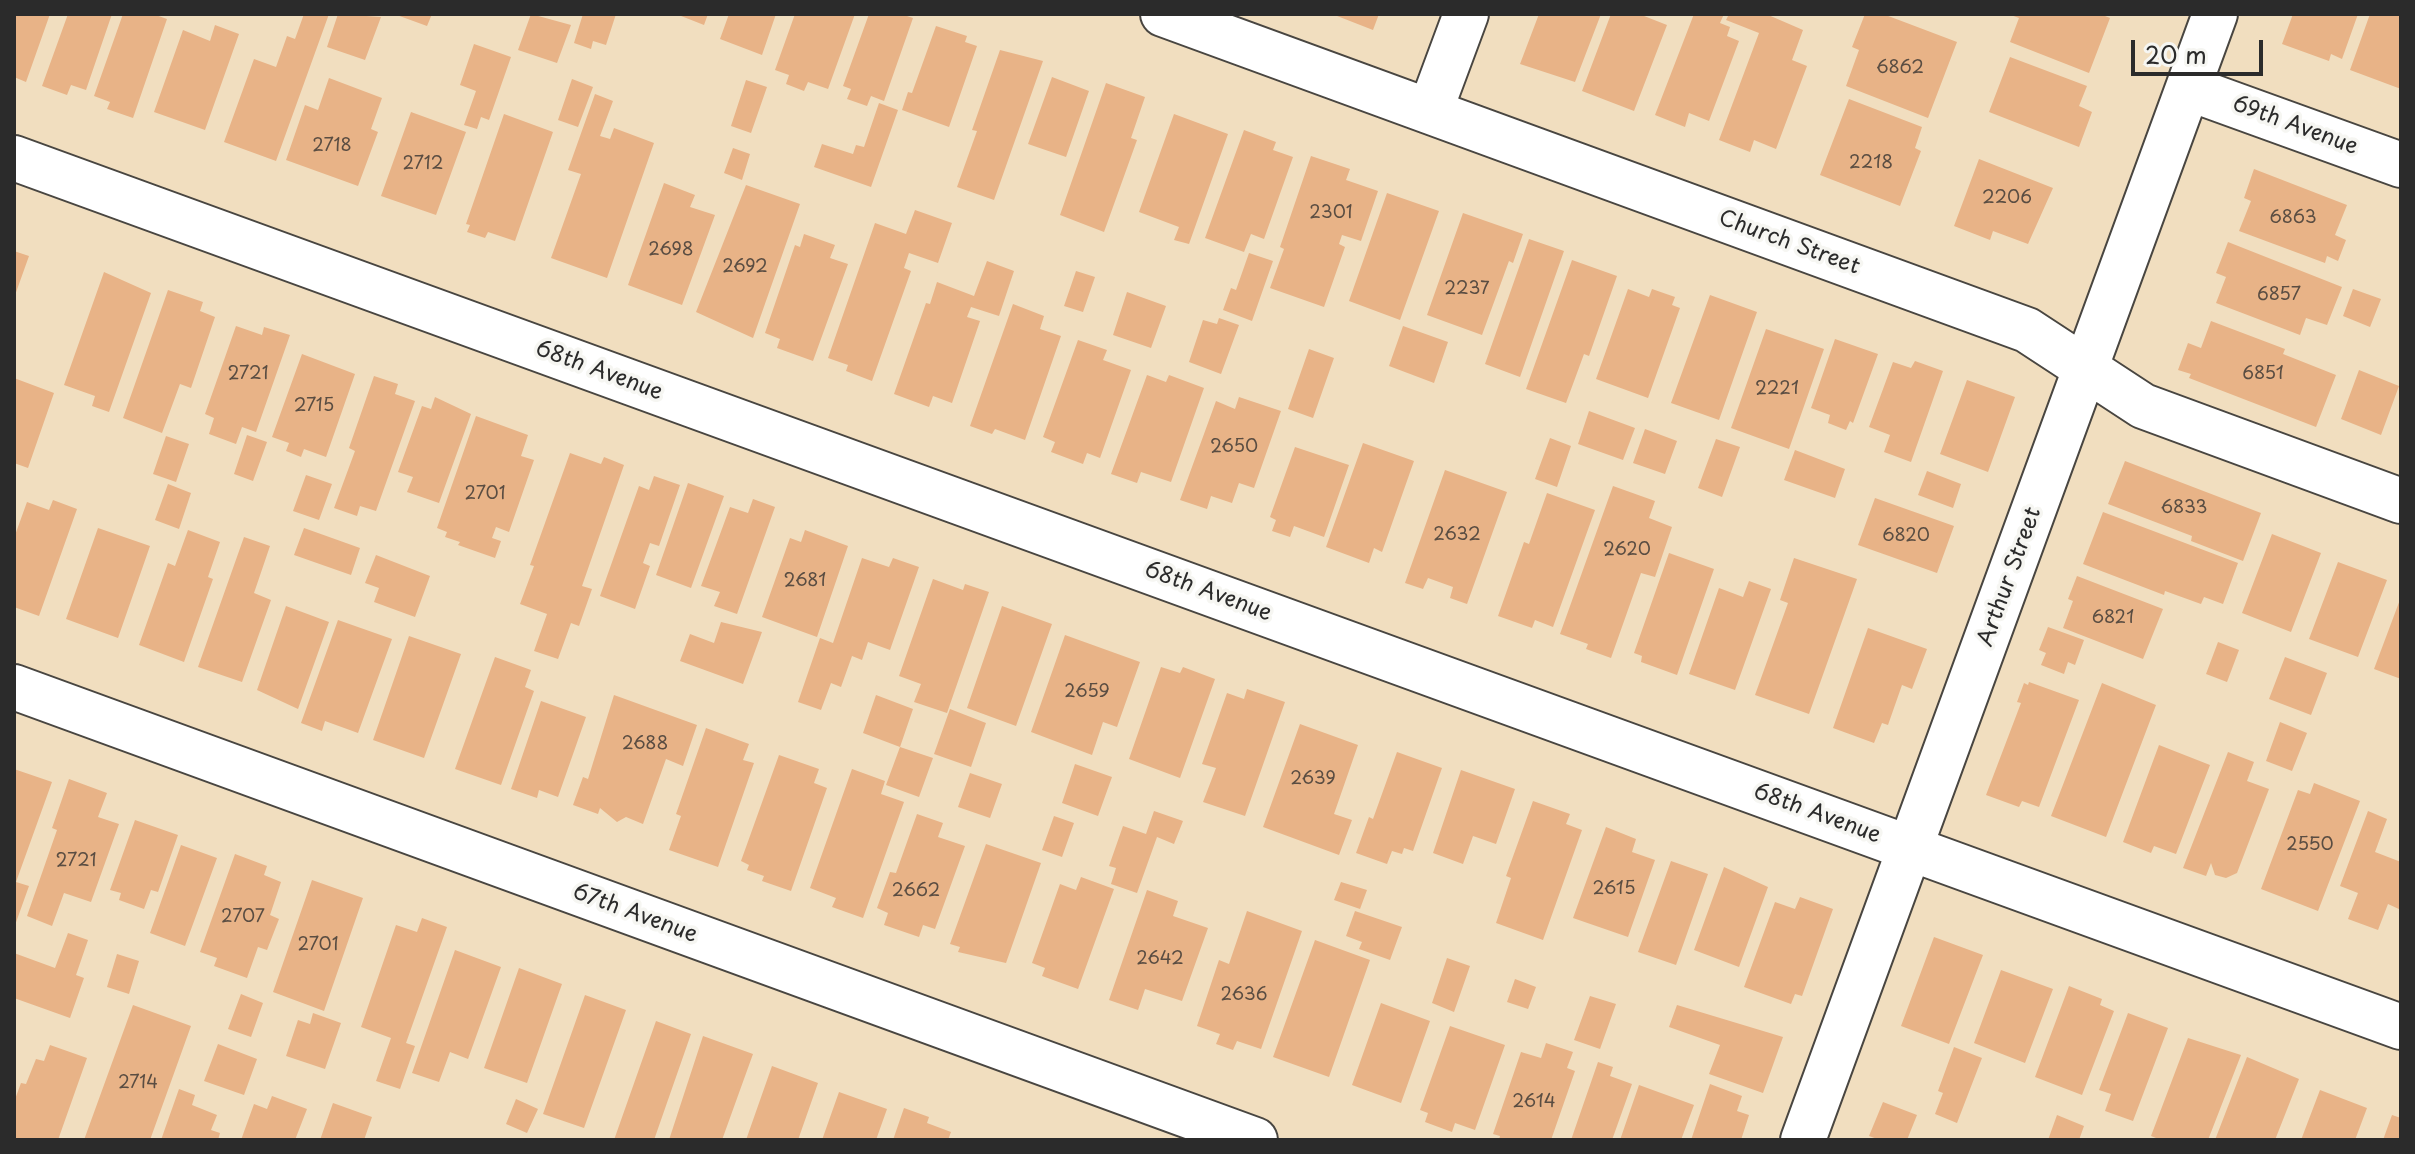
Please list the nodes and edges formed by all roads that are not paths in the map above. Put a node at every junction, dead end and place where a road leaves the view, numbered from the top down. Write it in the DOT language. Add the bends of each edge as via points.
graph roads {
  1 [pos="1163,14"];
  2 [pos="1466,14"];
  3 [pos="2215,14"];
  4 [pos="2188,88"];
  5 [pos="1430,111"];
  6 [pos="14,158"];
  7 [pos="2401,165"];
  8 [pos="2086,369"];
  9 [pos="2401,501"];
  10 [pos="14,687"];
  11 [pos="1911,848"];
  12 [pos="2401,1027"];
  13 [pos="1255,1140"];
  14 [pos="1803,1140"];
  1 -- 5 [label="street, Church Street"];
  2 -- 5 [label="street"];
  3 -- 4 [label="street, Arthur Street"];
  4 -- 7 [label="street, 69th Avenue"];
  4 -- 8 [label="street, Arthur Street"];
  5 -- 8 [label="street, Church Street" via="2027,330"];
  6 -- 11 [label="street, 68th Avenue"];
  8 -- 9 [label="street, Church Street" via="2143,406"];
  8 -- 11 [label="street, Arthur Street"];
  10 -- 13 [label="street, 67th Avenue"];
  11 -- 12 [label="street, 68th Avenue"];
  11 -- 14 [label="street, Arthur Street"];
}
